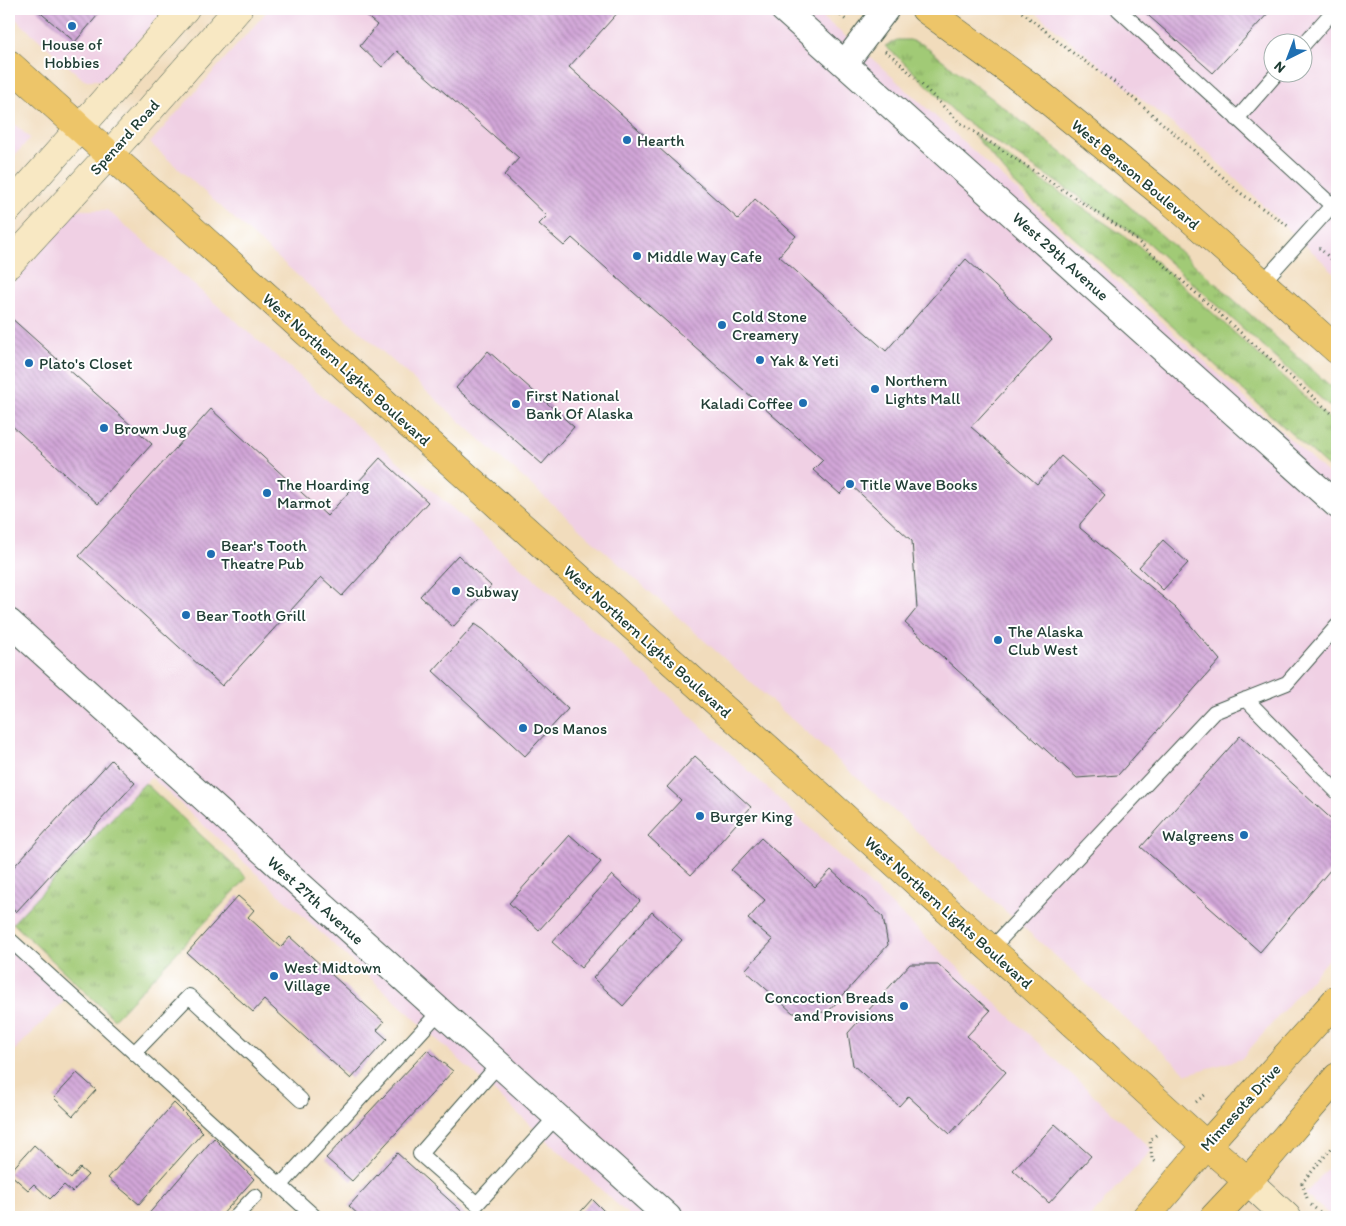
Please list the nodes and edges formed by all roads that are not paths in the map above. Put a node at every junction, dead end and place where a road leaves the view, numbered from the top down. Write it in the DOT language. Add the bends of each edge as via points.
graph roads {
  1 [pos="185,9"];
  2 [pos="238,9"];
  3 [pos="783,9"];
  4 [pos="886,9"];
  5 [pos="926,9"];
  6 [pos="1118,9"];
  7 [pos="1335,9"];
  8 [pos="1314,33"];
  9 [pos="845,63"];
  10 [pos="9,64"];
  11 [pos="1269,82"];
  12 [pos="1237,119"];
  13 [pos="80,128"];
  14 [pos="109,154"];
  15 [pos="1335,205"];
  16 [pos="9,208"];
  17 [pos="9,264"];
  18 [pos="1262,283"];
  19 [pos="1337,350"];
  20 [pos="1337,505"];
  21 [pos="9,622"];
  22 [pos="1337,626"];
  23 [pos="1246,699"];
  24 [pos="1336,788"];
  25 [pos="9,939"];
  26 [pos="991,949"];
  27 [pos="1337,999"];
  28 [pos="440,1012"];
  29 [pos="134,1053"];
  30 [pos="499,1064"];
  31 [pos="1337,1077"];
  32 [pos="301,1100"];
  33 [pos="556,1117"];
  34 [pos="1206,1146"];
  35 [pos="1248,1181"];
  36 [pos="280,1186"];
  37 [pos="254,1196"];
  38 [pos="235,1217"];
  39 [pos="315,1217"];
  40 [pos="668,1217"];
  41 [pos="1146,1217"];
  42 [pos="1214,1217"];
  43 [pos="1287,1217"];
  1 -- 13 [label="main road"];
  2 -- 14 [label="main road, Spenard Road"];
  3 -- 9 [label="street, West 29th Avenue"];
  4 -- 9 [label="street"];
  5 -- 18 [label="main road, West Benson Boulevard" via="1034,88 1171,201"];
  6 -- 12 [label="lane"];
  7 -- 8 [label="lane"];
  9 -- 20 [label="street, West 29th Avenue"];
  10 -- 13 [label="main road, West Northern Lights Boulevard"];
  11 -- 12 [label="lane"];
  12 -- 15 [label="lane"];
  13 -- 14 [label="main road, West Northern Lights Boulevard"];
  13 -- 16 [label="main road"];
  14 -- 17 [label="main road, Spenard Road"];
  14 -- 26 [label="main road, West Northern Lights Boulevard"];
  15 -- 18 [label="lane"];
  18 -- 19 [label="main road, West Benson Boulevard"];
  21 -- 28 [label="street, West 27th Avenue"];
  22 -- 23 [label="lane" via="1287,683"];
  23 -- 24 [label="lane"];
  23 -- 26 [label="lane" via="1214,712"];
  25 -- 29 [label="lane"];
  26 -- 34 [label="main road, West Northern Lights Boulevard"];
  27 -- 34 [label="main road, Minnesota Drive"];
  28 -- 30 [label="street, West 27th Avenue"];
  28 -- 36 [label="lane"];
  29 -- 32 [label="lane" via="189,996"];
  29 -- 36 [label="lane"];
  30 -- 33 [label="street, West 27th Avenue"];
  30 -- 33 [label="lane" via="420,1154 477,1204"];
  31 -- 35 [label="main road"];
  33 -- 40 [label="street, West 27th Avenue"];
  34 -- 35 [label="main road, West Northern Lights Boulevard"];
  34 -- 41 [label="main road, Minnesota Drive"];
  35 -- 42 [label="main road"];
  35 -- 43 [label="main road, West Northern Lights Boulevard"];
  36 -- 39 [label="lane"];
  37 -- 38 [label="lane"];
}
